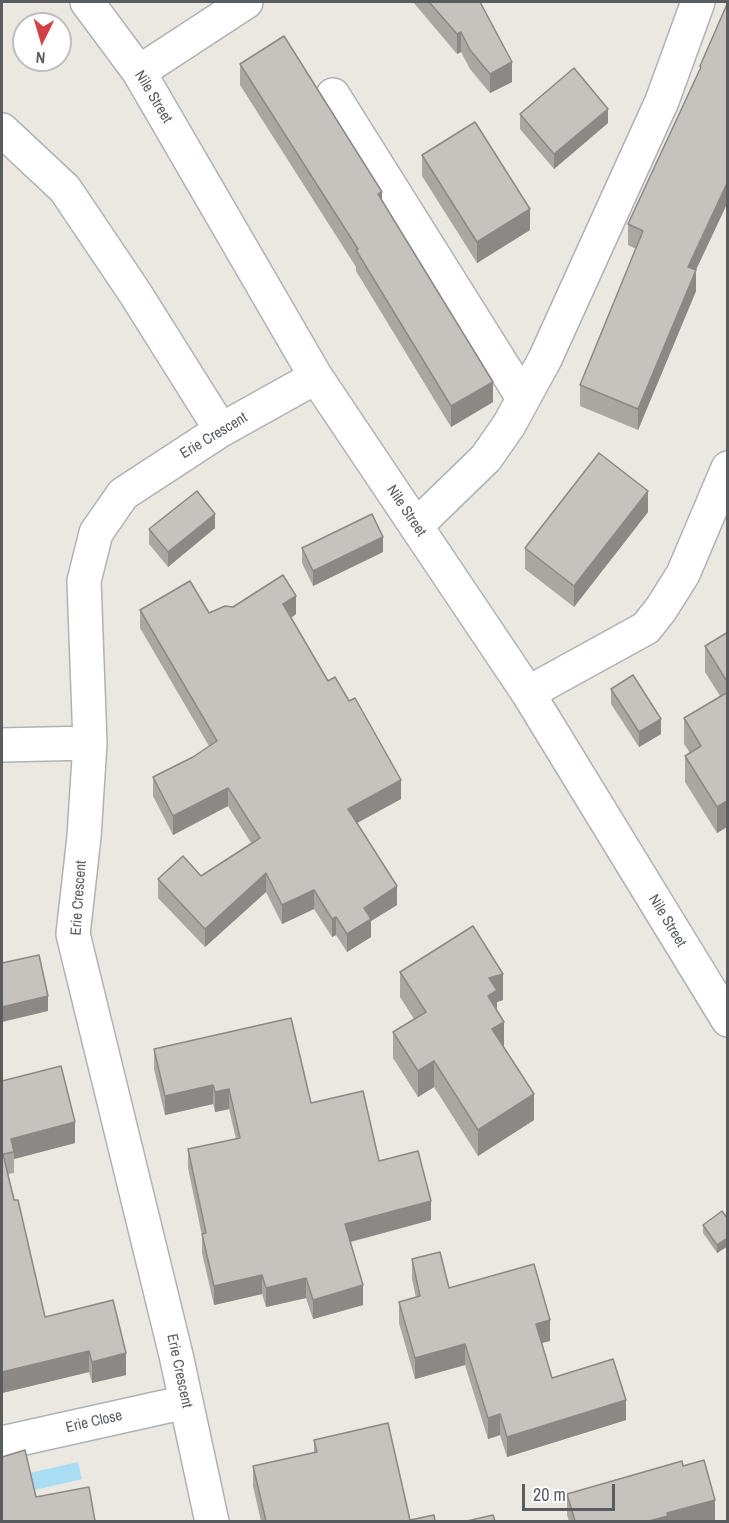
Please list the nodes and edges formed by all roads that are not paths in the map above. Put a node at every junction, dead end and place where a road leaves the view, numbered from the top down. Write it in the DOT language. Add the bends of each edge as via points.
graph roads {
  1 [pos="87,2"];
  2 [pos="246,2"];
  3 [pos="698,2"];
  4 [pos="139,72"];
  5 [pos="333,95"];
  6 [pos="2,130"];
  7 [pos="316,377"];
  8 [pos="523,398"];
  9 [pos="221,430"];
  10 [pos="728,468"];
  11 [pos="416,526"];
  12 [pos="528,693"];
  13 [pos="90,743"];
  14 [pos="2,746"];
  15 [pos="728,1020"];
  16 [pos="186,1402"];
  17 [pos="2,1443"];
  18 [pos="212,1521"];
  1 -- 4 [label="street, Nile Street"];
  2 -- 4 [label="street"];
  3 -- 8 [label="street" via="662,101"];
  4 -- 7 [label="street, Nile Street"];
  5 -- 8 [label="street"];
  6 -- 9 [label="street" via="65,189"];
  7 -- 9 [label="street, Erie Crescent"];
  7 -- 11 [label="street, Nile Street"];
  8 -- 11 [label="street" via="486,458"];
  9 -- 13 [label="street, Erie Crescent" via="123,494 96,532 84,580"];
  10 -- 12 [label="street" via="683,574 646,628"];
  11 -- 12 [label="street, Nile Street"];
  12 -- 15 [label="street, Nile Street"];
  13 -- 14 [label="street"];
  13 -- 16 [label="street, Erie Crescent" via="74,934"];
  16 -- 17 [label="street, Erie Close"];
  16 -- 18 [label="street, Erie Crescent"];
}
